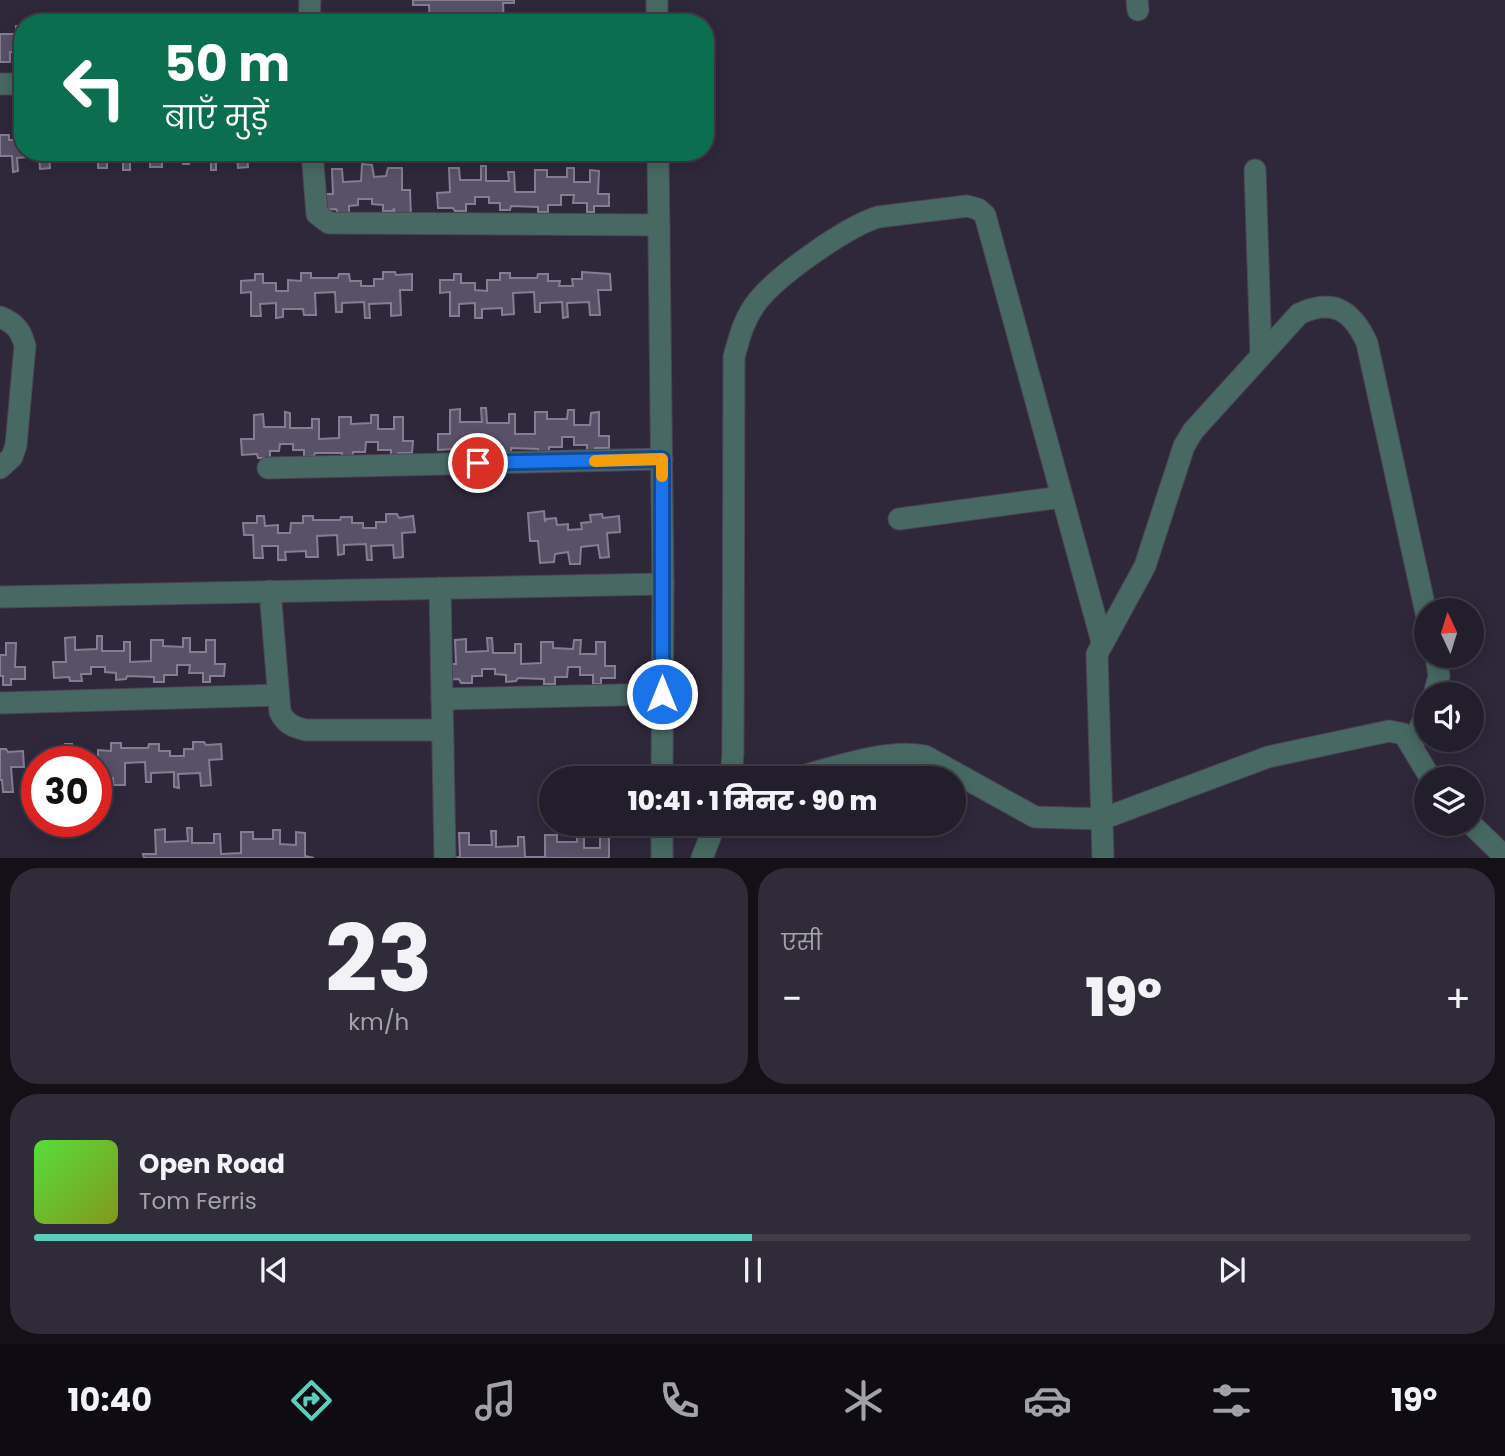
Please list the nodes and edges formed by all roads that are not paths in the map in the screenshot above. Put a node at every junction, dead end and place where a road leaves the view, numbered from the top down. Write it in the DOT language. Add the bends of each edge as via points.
graph roads {
  1 [pos="313,161"];
  2 [pos="658,161"];
  3 [pos="1255,170"];
  4 [pos="659,225"];
  5 [pos="0,317"];
  6 [pos="1261,356"];
  7 [pos="662,459"];
  8 [pos="0,468"];
  9 [pos="268,468"];
  10 [pos="1062,497"];
  11 [pos="899,519"];
  12 [pos="663,584"];
  13 [pos="440,588"];
  14 [pos="270,591"];
  15 [pos="0,597"];
  16 [pos="1423,598"];
  17 [pos="1102,642"];
  18 [pos="662,694"];
  19 [pos="278,695"];
  20 [pos="442,699"];
  21 [pos="0,703"];
  22 [pos="442,730"];
  23 [pos="1414,741"];
  24 [pos="1412,746"];
  25 [pos="662,766"];
  26 [pos="732,766"];
  27 [pos="844,766"];
  28 [pos="943,766"];
  29 [pos="1424,766"];
  30 [pos="966,779"];
  31 [pos="1102,819"];
  32 [pos="662,836"];
  33 [pos="710,836"];
  34 [pos="1483,836"];
  35 [pos="1505,857"];
  36 [pos="445,858"];
  37 [pos="662,858"];
  38 [pos="702,858"];
  39 [pos="1103,858"];
  1 -- 4 [label="street" via="317,214 329,223"];
  2 -- 4 [label="street"];
  3 -- 6 [label="street"];
  4 -- 7 [label="street"];
  5 -- 8 [label="street" via="13,323 25,346 16,445 12,457"];
  6 -- 16 [label="street" via="1299,314 1311,308 1339,308 1360,328"];
  6 -- 17 [label="street" via="1184,446 1145,566"];
  7 -- 9 [label="street"];
  7 -- 12 [label="street"];
  10 -- 11 [label="street"];
  10 -- 17 [label="street"];
  10 -- 26 [label="street" via="989,225 978,209 967,206 864,221 772,284 754,305 734,357"];
  12 -- 13 [label="street"];
  12 -- 18 [label="street"];
  13 -- 14 [label="street"];
  13 -- 20 [label="street"];
  14 -- 15 [label="street"];
  14 -- 19 [label="street"];
  17 -- 31 [label="street" via="1096,665"];
  18 -- 20 [label="street"];
  18 -- 25 [label="street"];
  19 -- 21 [label="street"];
  19 -- 22 [label="street" via="285,722 295,728"];
  20 -- 22 [label="street"];
  22 -- 36 [label="street"];
  23 -- 24 [label="street"];
  24 -- 29 [label="street"];
  24 -- 31 [label="street" via="1404,734 1389,731 1284,753"];
  27 -- 28 [label="street" via="909,753"];
  30 -- 31 [label="street" via="1035,817"];
  31 -- 39 [label="street"];
  32 -- 37 [label="street"];
  33 -- 38 [label="street"];
  34 -- 35 [label="street"];
}
